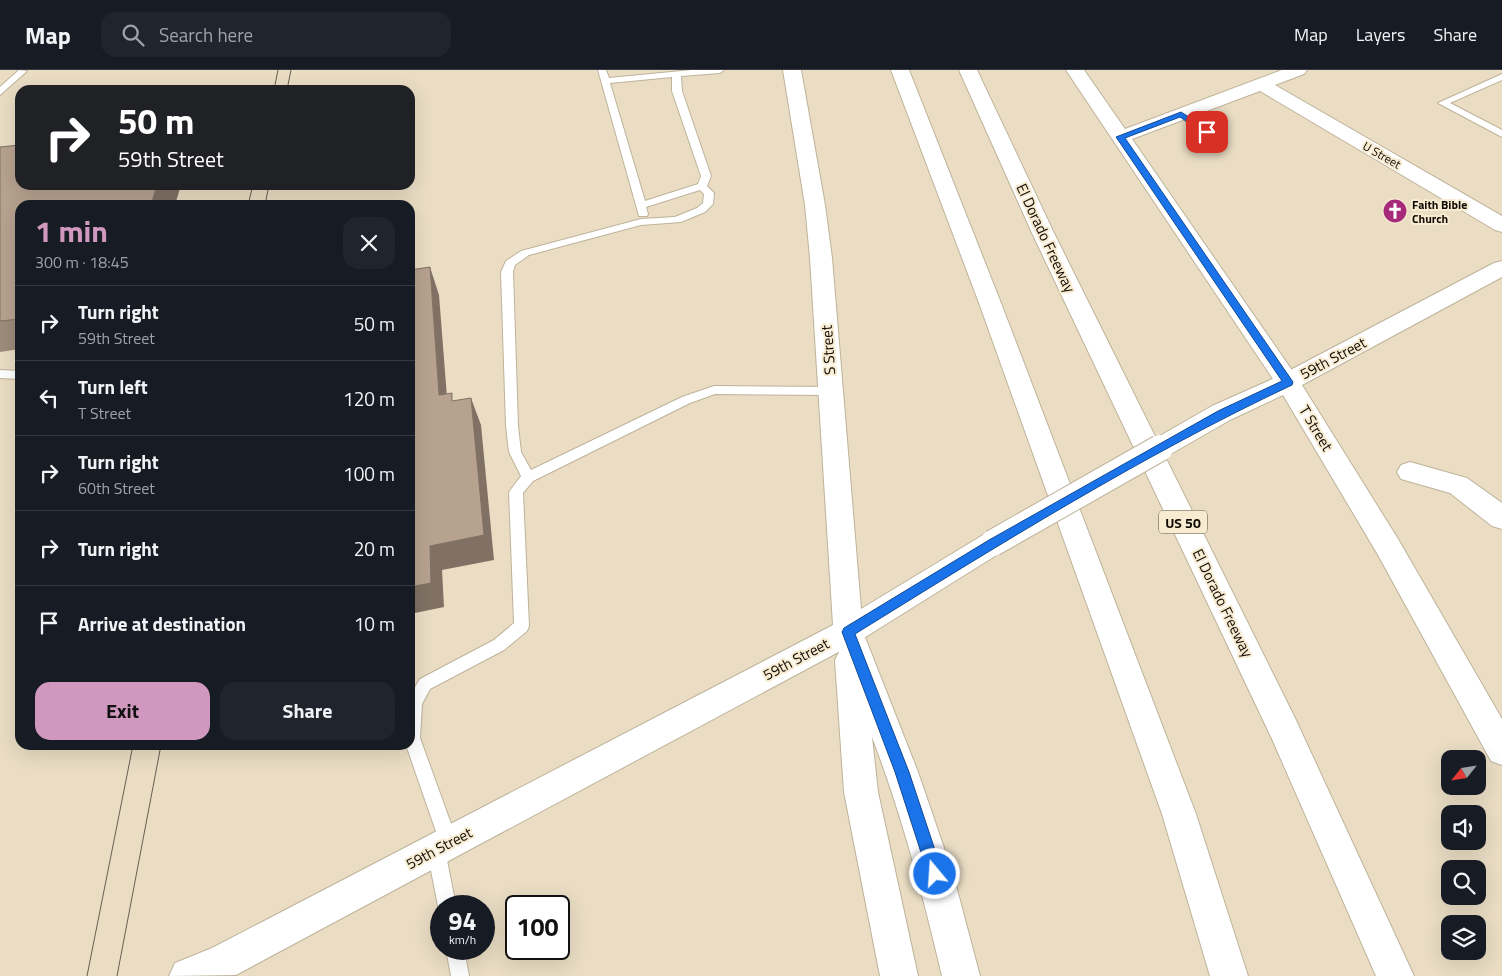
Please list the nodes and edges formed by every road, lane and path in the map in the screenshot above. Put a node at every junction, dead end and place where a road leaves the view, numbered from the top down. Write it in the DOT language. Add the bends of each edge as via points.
graph roads {
  1 [pos="602,70"];
  2 [pos="720,70"];
  3 [pos="792,70"];
  4 [pos="900,70"];
  5 [pos="968,70"];
  6 [pos="1074,70"];
  7 [pos="1298,70"];
  8 [pos="23,71"];
  9 [pos="676,74"];
  10 [pos="1502,77"];
  11 [pos="605,81"];
  12 [pos="1261,84"];
  13 [pos="0,92"];
  14 [pos="1181,114"];
  15 [pos="1502,134"];
  16 [pos="1120,137"];
  17 [pos="1220,140"];
  18 [pos="702,186"];
  19 [pos="640,206"];
  20 [pos="641,222"];
  21 [pos="1502,225"];
  22 [pos="1502,268"];
  23 [pos="0,374"];
  24 [pos="15,375"];
  25 [pos="1288,382"];
  26 [pos="831,391"];
  27 [pos="1410,472"];
  28 [pos="528,477"];
  29 [pos="1502,518"];
  30 [pos="848,632"];
  31 [pos="415,700"];
  32 [pos="415,749"];
  33 [pos="1502,750"];
  34 [pos="442,846"];
  35 [pos="445,895"];
  36 [pos="457,960"];
  37 [pos="188,976"];
  38 [pos="460,976"];
  39 [pos="899,976"];
  40 [pos="960,976"];
  41 [pos="1230,976"];
  42 [pos="1395,976"];
  1 -- 11 [label="lane"];
  2 -- 9 [label="lane"];
  3 -- 26 [label="main road, S Street" via="821,258"];
  4 -- 41 [label="main road" via="1179,814"];
  5 -- 42 [label="main road, El Dorado Freeway / US 50" via="1043,233 1284,729"];
  6 -- 16 [label="main road, T Street"];
  7 -- 12 [label="main road"];
  8 -- 13 [label="lane"];
  9 -- 11 [label="lane"];
  9 -- 18 [label="lane" via="677,91 706,176"];
  10 -- 15 [label="lane" via="1443,103"];
  11 -- 19 [label="lane"];
  12 -- 14 [label="main road"];
  12 -- 21 [label="main road, U Street"];
  14 -- 16 [label="main road"];
  14 -- 17 [label="lane"];
  16 -- 25 [label="main road, T Street"];
  18 -- 19 [label="lane"];
  18 -- 20 [label="lane" via="709,194 708,204 701,210 677,220"];
  19 -- 20 [label="lane" via="644,218"];
  20 -- 28 [label="lane" via="525,253 510,263 507,272 512,426 515,452"];
  22 -- 25 [label="main road, 59th Street"];
  23 -- 24 [label="lane"];
  25 -- 30 [label="main road, 59th Street, bridge" via="1221,413 993,543"];
  25 -- 33 [label="main road, T Street" via="1388,547"];
  26 -- 28 [label="lane" via="714,390 686,400"];
  26 -- 30 [label="main road, S Street"];
  27 -- 29 [label="main road" via="1458,485"];
  28 -- 31 [label="lane" via="516,492 522,626 499,644 425,684"];
  30 -- 34 [label="main road, 59th Street"];
  30 -- 39 [label="main road, S Street" via="861,792"];
  30 -- 40 [label="main road" via="902,772 935,874"];
  32 -- 34 [label="lane"];
  34 -- 35 [label="lane"];
  34 -- 37 [label="main road, 59th Street" via="223,962"];
  36 -- 38 [label="lane"];
}
